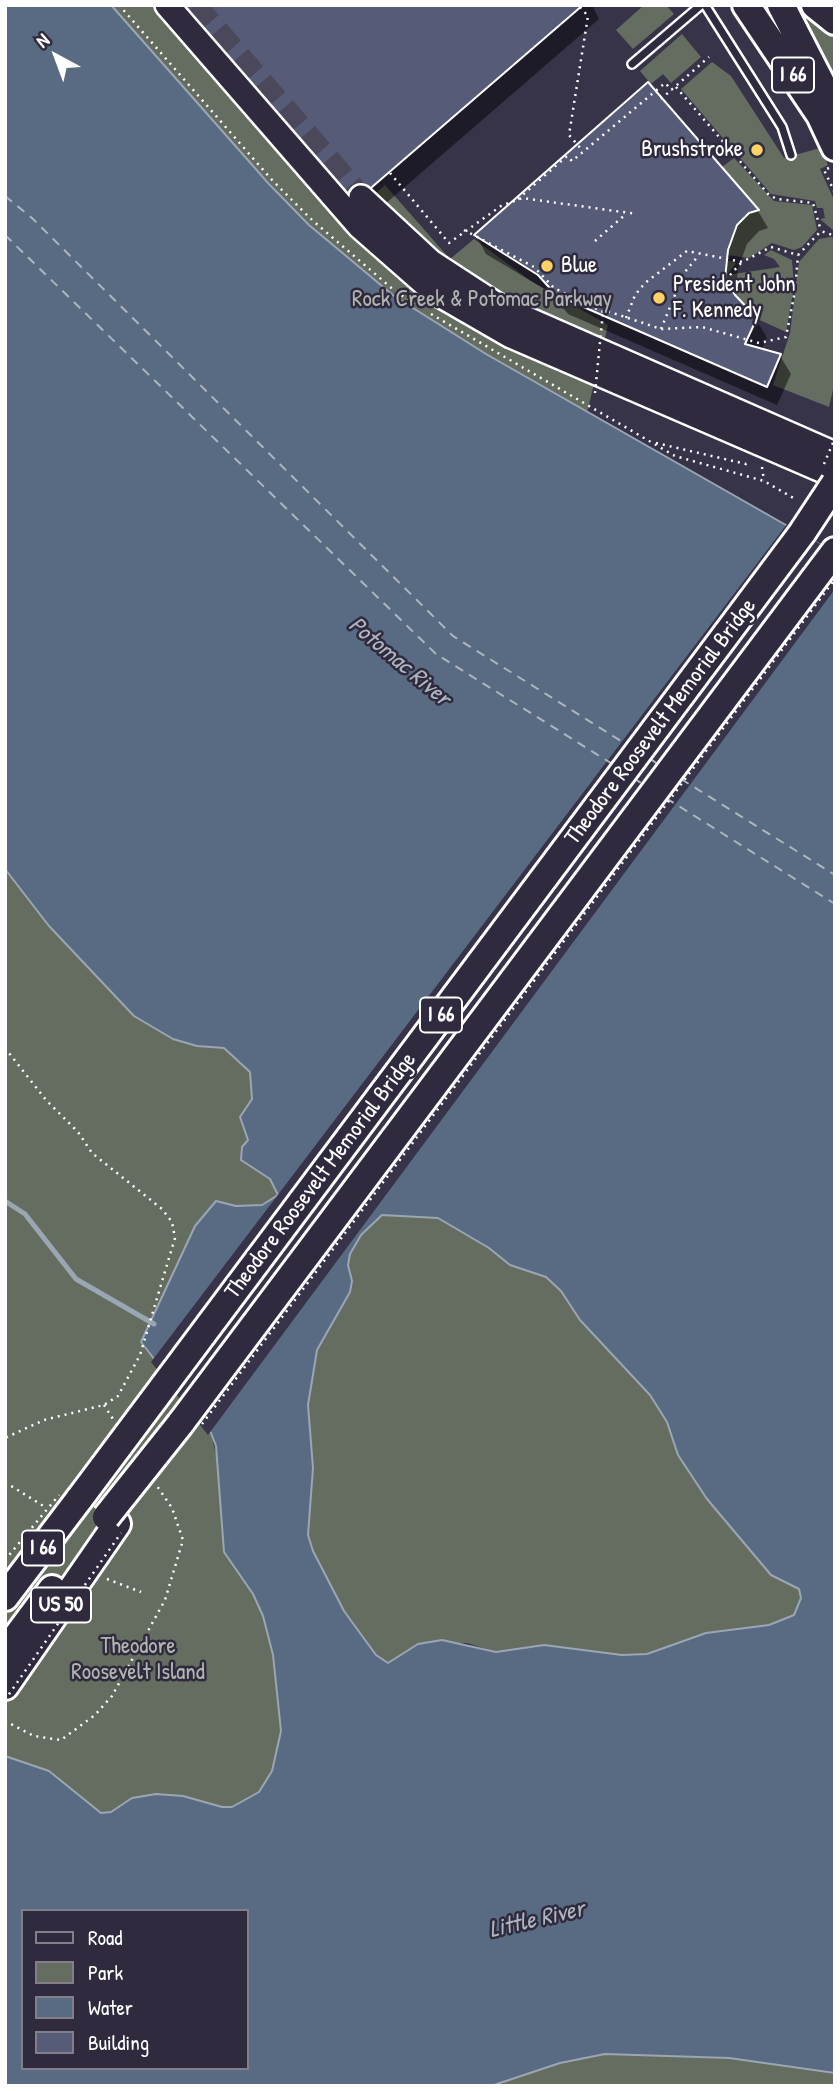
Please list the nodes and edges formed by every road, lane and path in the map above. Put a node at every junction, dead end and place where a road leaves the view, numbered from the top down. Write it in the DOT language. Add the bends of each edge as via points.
graph roads {
  1 [pos="167,5"];
  2 [pos="703,5"];
  3 [pos="746,5"];
  4 [pos="781,5"];
  5 [pos="815,5"];
  6 [pos="580,7"];
  7 [pos="835,21"];
  8 [pos="709,57"];
  9 [pos="632,64"];
  10 [pos="676,87"];
  11 [pos="672,90"];
  12 [pos="662,99"];
  13 [pos="835,110"];
  14 [pos="584,152"];
  15 [pos="791,155"];
  16 [pos="834,157"];
  17 [pos="390,173"];
  18 [pos="835,193"];
  19 [pos="361,197"];
  20 [pos="517,200"];
  21 [pos="626,214"];
  22 [pos="637,214"];
  23 [pos="464,230"];
  24 [pos="821,231"];
  25 [pos="835,236"];
  26 [pos="594,241"];
  27 [pos="701,253"];
  28 [pos="798,255"];
  29 [pos="742,262"];
  30 [pos="730,275"];
  31 [pos="603,313"];
  32 [pos="626,318"];
  33 [pos="661,329"];
  34 [pos="603,396"];
  35 [pos="652,443"];
  36 [pos="835,454"];
  37 [pos="743,457"];
  38 [pos="762,466"];
  39 [pos="835,476"];
  40 [pos="764,481"];
  41 [pos="835,483"];
  42 [pos="835,551"];
  43 [pos="835,579"];
  44 [pos="5,1048"];
  45 [pos="104,1405"];
  46 [pos="191,1424"];
  47 [pos="119,1428"];
  48 [pos="5,1438"];
  49 [pos="160,1479"];
  50 [pos="5,1485"];
  51 [pos="157,1485"];
  52 [pos="152,1490"];
  53 [pos="48,1508"];
  54 [pos="127,1523"];
  55 [pos="95,1571"];
  56 [pos="141,1592"];
  57 [pos="5,1597"];
  58 [pos="5,1652"];
  59 [pos="5,1686"];
  60 [pos="5,1700"];
  61 [pos="5,1721"];
  1 -- 39 [label="main road" via="359,226 433,291 511,336"];
  2 -- 9 [label="lane"];
  2 -- 15 [label="lane" via="782,127"];
  3 -- 16 [label="highway, I 66" via="815,107"];
  4 -- 13 [label="highway"];
  5 -- 7 [label="highway"];
  6 -- 14 [label="path" via="588,16 569,135"];
  8 -- 10 [label="path"];
  10 -- 11 [label="path"];
  10 -- 24 [label="path" via="769,195 813,203"];
  11 -- 12 [label="path"];
  11 -- 14 [label="path" via="665,83"];
  14 -- 20 [label="path" via="572,161 567,156"];
  16 -- 18 [label="path" via="824,170"];
  17 -- 23 [label="path" via="449,243"];
  19 -- 36 [label="main road" via="431,262 500,307"];
  20 -- 21 [label="path"];
  20 -- 23 [label="path"];
  21 -- 22 [label="path"];
  21 -- 26 [label="path"];
  23 -- 31 [label="path" via="534,267 554,288"];
  24 -- 25 [label="path"];
  24 -- 28 [label="path"];
  27 -- 29 [label="path"];
  27 -- 32 [label="path" via="687,251 645,283"];
  27 -- 33 [label="path" via="684,273"];
  28 -- 29 [label="path" via="771,247"];
  28 -- 33 [label="path" via="786,337 759,343 702,327"];
  29 -- 30 [label="path"];
  31 -- 32 [label="path"];
  31 -- 34 [label="path, bridge" via="595,393"];
  32 -- 33 [label="path"];
  35 -- 37 [label="path" via="746,464 753,461"];
  38 -- 40 [label="path"];
  41 -- 57 [label="highway, Theodore Roosevelt Memorial Bridge / I 66, bridge" via="794,544"];
  42 -- 46 [label="highway, Theodore Roosevelt Memorial Bridge / I 66"];
  43 -- 46 [label="path, bridge"];
  44 -- 45 [label="path" via="92,1153 172,1222 172,1252 147,1336 125,1385"];
  45 -- 47 [label="path"];
  45 -- 48 [label="path" via="44,1420"];
  46 -- 58 [label="highway, Theodore Roosevelt Memorial Bridge / I 66, bridge"];
  46 -- 59 [label="highway, Theodore Roosevelt Memorial Bridge / US 50, bridge"];
  49 -- 52 [label="path"];
  50 -- 53 [label="path"];
  51 -- 61 [label="path" via="172,1508 183,1539 166,1600 112,1696 61,1740 34,1736"];
  54 -- 55 [label="path, bridge"];
  55 -- 56 [label="path"];
  55 -- 60 [label="path, bridge"];
}
